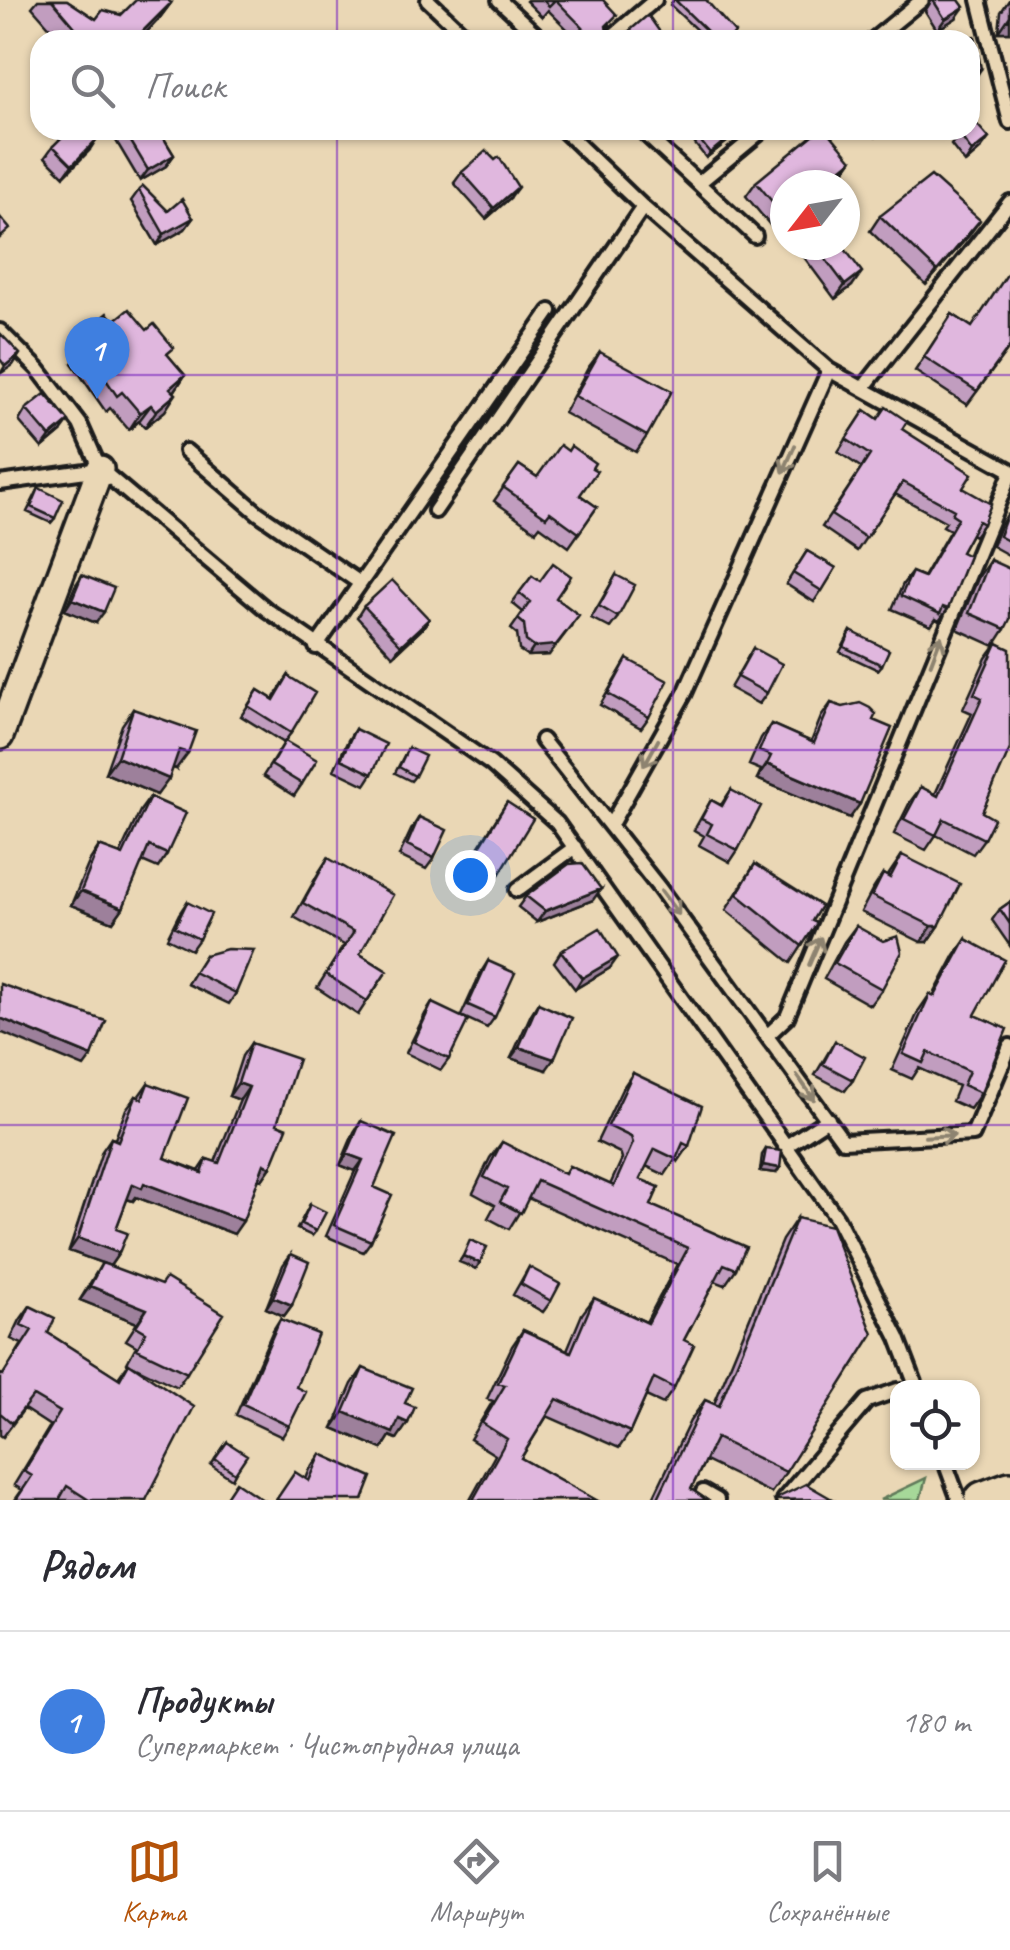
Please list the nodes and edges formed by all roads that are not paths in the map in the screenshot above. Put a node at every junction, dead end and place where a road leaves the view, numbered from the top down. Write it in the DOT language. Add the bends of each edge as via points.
graph roads {
  1 [pos="428,0"];
  2 [pos="499,0"];
  3 [pos="655,0"];
  4 [pos="922,0"];
  5 [pos="979,0"];
  6 [pos="460,30"];
  7 [pos="531,30"];
  8 [pos="620,30"];
  9 [pos="885,30"];
  10 [pos="1010,122"];
  11 [pos="573,140"];
  12 [pos="652,140"];
  13 [pos="752,140"];
  14 [pos="699,183"];
  15 [pos="1010,202"];
  16 [pos="643,207"];
  17 [pos="755,236"];
  18 [pos="550,311"];
  19 [pos="0,331"];
  20 [pos="829,370"];
  21 [pos="864,388"];
  22 [pos="186,450"];
  23 [pos="100,469"];
  24 [pos="1010,472"];
  25 [pos="0,483"];
  26 [pos="436,512"];
  27 [pos="360,584"];
  28 [pos="316,647"];
  29 [pos="0,736"];
  30 [pos="542,740"];
  31 [pos="610,826"];
  32 [pos="574,847"];
  33 [pos="516,890"];
  34 [pos="768,1035"];
  35 [pos="1010,1046"];
  36 [pos="828,1119"];
  37 [pos="785,1147"];
  38 [pos="907,1380"];
  39 [pos="890,1393"];
  40 [pos="948,1470"];
  41 [pos="1010,1490"];
  42 [pos="704,1492"];
  43 [pos="717,1500"];
  44 [pos="782,1500"];
  45 [pos="960,1500"];
  46 [pos="983,1500"];
  1 -- 6 [label="lane"];
  2 -- 7 [label="lane"];
  3 -- 8 [label="lane"];
  4 -- 9 [label="lane"];
  5 -- 10 [label="lane"];
  11 -- 16 [label="lane"];
  12 -- 14 [label="lane"];
  13 -- 14 [label="lane"];
  14 -- 17 [label="lane"];
  15 -- 21 [label="lane"];
  16 -- 20 [label="lane"];
  16 -- 26 [label="lane"];
  18 -- 27 [label="lane"];
  19 -- 23 [label="lane" via="80,424"];
  20 -- 21 [label="lane"];
  20 -- 31 [label="lane, one-way" via="685,692"];
  21 -- 24 [label="lane"];
  22 -- 27 [label="lane" via="258,514"];
  23 -- 25 [label="lane"];
  23 -- 28 [label="lane"];
  23 -- 29 [label="street"];
  34 -- 24 [label="lane, one-way" via="787,1018"];
  27 -- 28 [label="lane"];
  28 -- 32 [label="lane" via="491,764"];
  30 -- 31 [label="lane"];
  31 -- 34 [label="lane, one-way"];
  32 -- 33 [label="lane"];
  32 -- 37 [label="lane"];
  34 -- 36 [label="lane, one-way"];
  36 -- 35 [label="lane, one-way" via="843,1141 973,1134"];
  36 -- 37 [label="lane"];
  37 -- 38 [label="lane" via="837,1218 898,1338"];
  39 -- 44 [label="lane" via="866,1401"];
  40 -- 45 [label="lane"];
  41 -- 46 [label="main road"];
  42 -- 43 [label="lane"];
}
